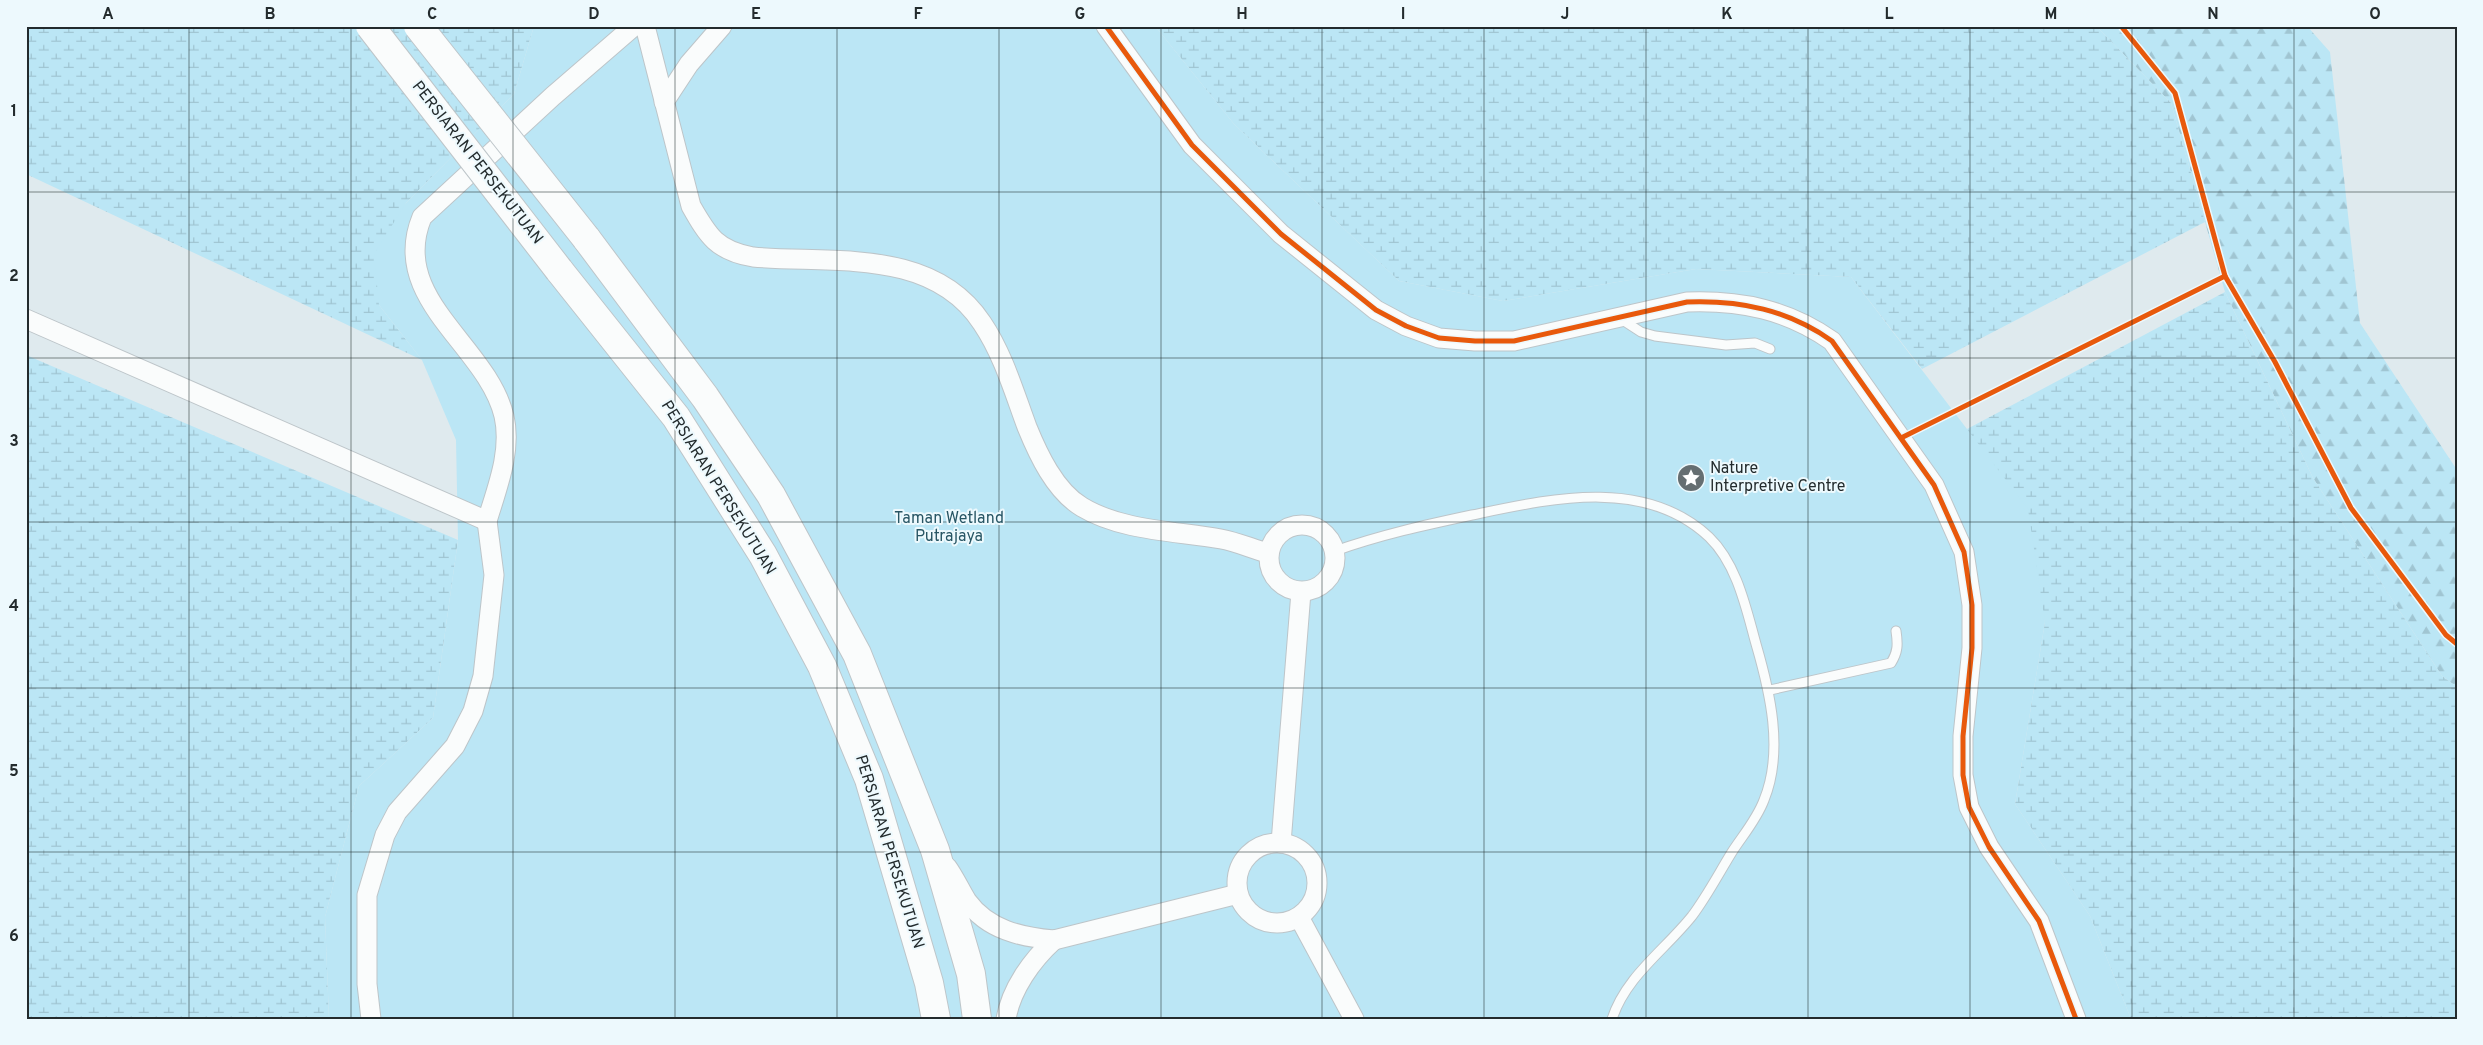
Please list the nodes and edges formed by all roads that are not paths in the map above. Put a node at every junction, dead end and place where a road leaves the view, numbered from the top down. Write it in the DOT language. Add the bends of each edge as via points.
graph roads {
  1 [pos="370,26"];
  2 [pos="418,26"];
  3 [pos="634,26"];
  4 [pos="645,26"];
  5 [pos="722,26"];
  6 [pos="1106,26"];
  7 [pos="664,102"];
  8 [pos="1616,316"];
  9 [pos="26,318"];
  10 [pos="1770,349"];
  11 [pos="487,521"];
  12 [pos="1336,551"];
  13 [pos="1268,553"];
  14 [pos="1301,592"];
  15 [pos="1896,631"];
  16 [pos="1770,690"];
  17 [pos="1281,843"];
  18 [pos="935,850"];
  19 [pos="1238,894"];
  20 [pos="1299,917"];
  21 [pos="1054,940"];
  22 [pos="371,1019"];
  23 [pos="936,1019"];
  24 [pos="977,1019"];
  25 [pos="1006,1019"];
  26 [pos="1354,1019"];
  27 [pos="1612,1019"];
  28 [pos="2076,1019"];
  1 -- 23 [label="main road, PERSIARAN PERSEKUTUAN, bridge" via="676,417 763,556 822,666 869,779 929,983"];
  2 -- 18 [label="main road, bridge" via="586,238 705,397 771,495 857,654"];
  3 -- 11 [label="street" via="422,217 416,232 413,250 428,299 498,396 504,417 503,465"];
  4 -- 7 [label="street"];
  5 -- 7 [label="street" via="689,64"];
  6 -- 8 [label="street" via="1192,145 1281,234 1376,310 1439,338 1475,342 1514,341"];
  7 -- 13 [label="street" via="691,206 705,231 718,245 734,254 753,257 879,264 918,272 947,287 968,304 982,323 996,346 1036,448 1060,487 1081,506 1110,519 1224,540"];
  8 -- 10 [label="lane" via="1641,332 1655,336 1726,345 1754,343"];
  8 -- 28 [label="street" via="1687,302 1717,301 1768,309 1813,328 1832,341 1934,485 1964,552 1972,605 1972,648 1963,736 1963,775 1969,807 1989,847 2039,921"];
  9 -- 11 [label="street"];
  11 -- 22 [label="street" via="494,575 483,676 473,711 455,746 397,812 385,835 367,895 366,984"];
  12 -- 13 [label="street" via="1329,537 1316,527 1301,524 1286,528 1274,539"];
  12 -- 14 [label="street" via="1335,567 1328,580 1316,589"];
  12 -- 16 [label="lane" via="1381,536 1535,502 1577,496 1618,498 1656,506 1689,522 1710,538 1729,564 1744,599"];
  13 -- 14 [label="street" via="1269,568 1276,580 1287,589"];
  14 -- 17 [label="street"];
  15 -- 16 [label="lane" via="1898,644 1891,663"];
  16 -- 27 [label="lane" via="1774,753 1772,778 1764,802 1692,915 1625,990"];
  17 -- 19 [label="street" via="1262,846 1246,858 1238,874"];
  17 -- 20 [label="street" via="1297,848 1309,858 1316,873 1317,890 1311,905"];
  18 -- 21 [label="street" via="978,914 1000,929 1028,938"];
  18 -- 24 [label="main road" via="971,974"];
  19 -- 20 [label="street" via="1247,910 1263,920 1281,923"];
  19 -- 21 [label="street"];
  20 -- 26 [label="street"];
  21 -- 25 [label="street" via="1035,957 1008,1007"];
}
